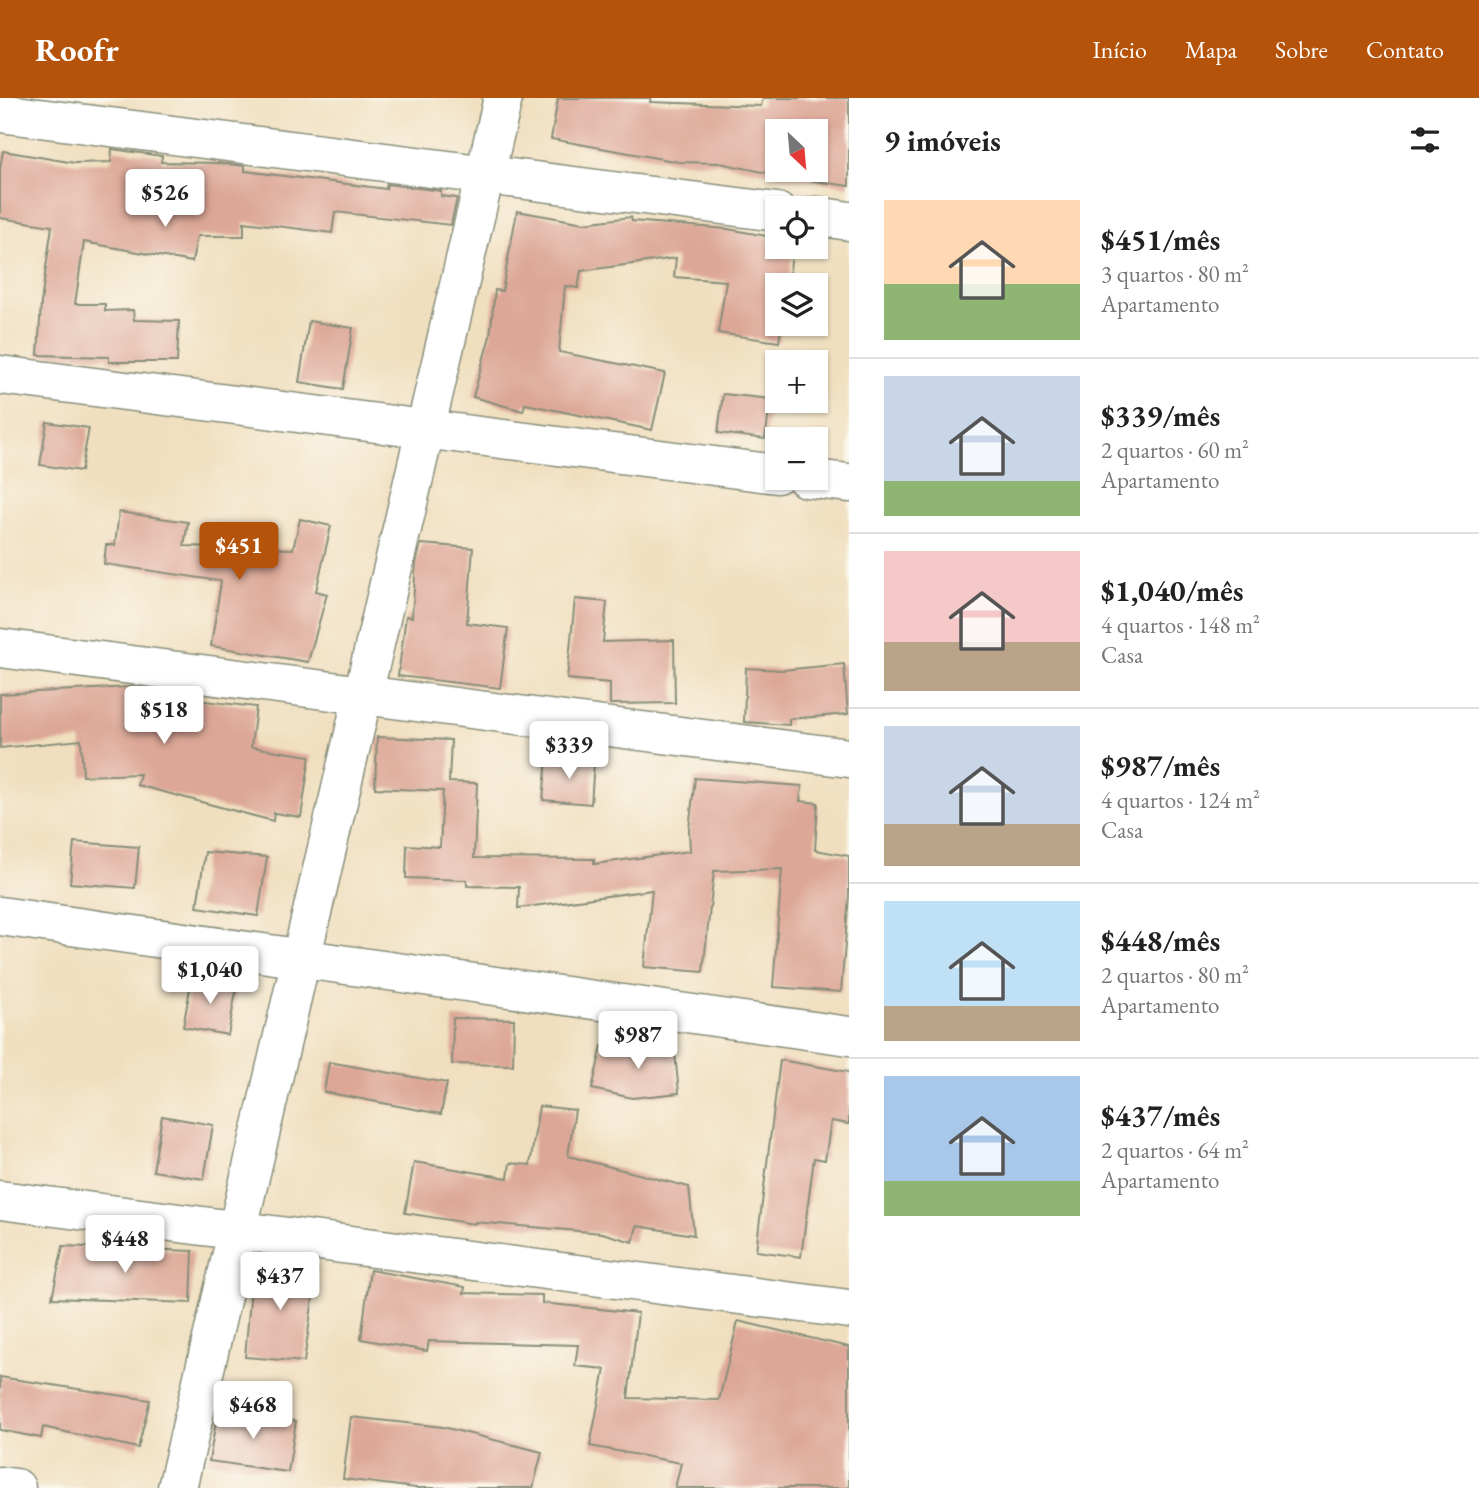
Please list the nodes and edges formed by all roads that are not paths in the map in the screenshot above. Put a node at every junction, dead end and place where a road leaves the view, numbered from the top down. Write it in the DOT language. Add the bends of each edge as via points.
graph roads {
  1 [pos="503,98"];
  2 [pos="0,113"];
  3 [pos="485,174"];
  4 [pos="765,210"];
  5 [pos="828,218"];
  6 [pos="849,221"];
  7 [pos="0,375"];
  8 [pos="426,429"];
  9 [pos="765,472"];
  10 [pos="828,481"];
  11 [pos="849,483"];
  12 [pos="0,648"];
  13 [pos="363,695"];
  14 [pos="849,758"];
  15 [pos="0,916"];
  16 [pos="301,959"];
  17 [pos="849,1036"];
  18 [pos="0,1200"];
  19 [pos="237,1230"];
  20 [pos="849,1308"];
  21 [pos="0,1486"];
  22 [pos="16,1488"];
  23 [pos="177,1488"];
  1 -- 3 [label="street"];
  2 -- 3 [label="street"];
  3 -- 4 [label="street"];
  3 -- 8 [label="street"];
  5 -- 6 [label="street"];
  7 -- 8 [label="street"];
  8 -- 9 [label="street"];
  8 -- 13 [label="street"];
  10 -- 11 [label="street"];
  12 -- 13 [label="street"];
  13 -- 14 [label="street"];
  13 -- 16 [label="street"];
  15 -- 16 [label="street"];
  16 -- 17 [label="street"];
  16 -- 19 [label="street"];
  18 -- 19 [label="street"];
  19 -- 20 [label="street"];
  19 -- 23 [label="street"];
  21 -- 22 [label="street"];
}
